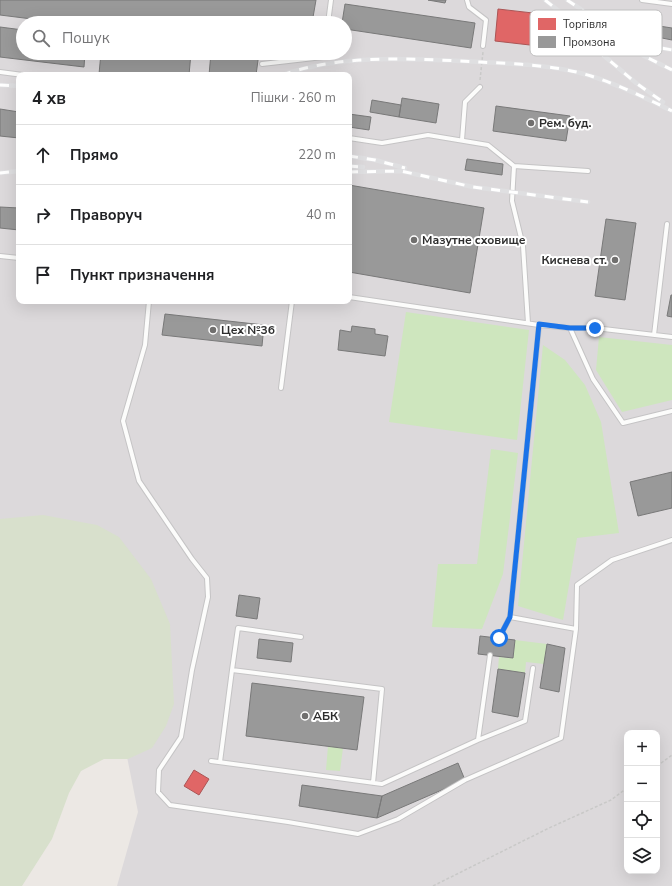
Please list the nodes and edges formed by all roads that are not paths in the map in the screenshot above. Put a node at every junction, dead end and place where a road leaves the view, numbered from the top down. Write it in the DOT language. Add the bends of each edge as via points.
graph roads {
  1 [pos="331,0"];
  2 [pos="467,0"];
  3 [pos="642,0"];
  4 [pos="672,4"];
  5 [pos="329,16"];
  6 [pos="483,46"];
  7 [pos="297,60"];
  8 [pos="262,64"];
  9 [pos="0,72"];
  10 [pos="16,74"];
  11 [pos="480,87"];
  12 [pos="352,138"];
  13 [pos="462,140"];
  14 [pos="514,166"];
  15 [pos="588,171"];
  16 [pos="667,224"];
  17 [pos="0,256"];
  18 [pos="16,258"];
  19 [pos="352,297"];
  20 [pos="149,304"];
  21 [pos="292,304"];
  22 [pos="528,323"];
  23 [pos="539,324"];
  24 [pos="570,328"];
  25 [pos="654,335"];
  26 [pos="672,337"];
  27 [pos="281,388"];
  28 [pos="672,411"];
  29 [pos="672,540"];
  30 [pos="510,617"];
  31 [pos="576,629"];
  32 [pos="301,637"];
  33 [pos="499,638"];
  34 [pos="490,655"];
  35 [pos="533,668"];
  36 [pos="232,670"];
  37 [pos="478,740"];
  38 [pos="211,761"];
  39 [pos="220,762"];
  40 [pos="373,783"];
  1 -- 5 [label="lane"];
  2 -- 6 [label="lane" via="469,7 486,20"];
  3 -- 4 [label="lane"];
  7 -- 8 [label="lane"];
  9 -- 10 [label="lane"];
  11 -- 13 [label="lane" via="465,102"];
  12 -- 13 [label="lane" via="382,143 428,135"];
  13 -- 14 [label="lane" via="488,144"];
  14 -- 15 [label="lane"];
  14 -- 22 [label="lane" via="512,201 523,246"];
  16 -- 25 [label="lane"];
  17 -- 18 [label="lane"];
  19 -- 22 [label="lane"];
  20 -- 31 [label="lane" via="145,345 123,422 139,481 207,578 208,590 181,737 160,770 158,792 170,805 358,834 398,819 465,780 561,738"];
  21 -- 27 [label="lane"];
  22 -- 23 [label="lane"];
  23 -- 24 [label="lane"];
  23 -- 30 [label="lane"];
  24 -- 25 [label="lane" via="595,328"];
  24 -- 28 [label="lane" via="593,379 623,423"];
  25 -- 26 [label="lane"];
  29 -- 31 [label="lane" via="612,560 577,585"];
  30 -- 31 [label="lane"];
  30 -- 33 [label="lane"];
  32 -- 36 [label="lane" via="238,628"];
  34 -- 37 [label="lane"];
  35 -- 37 [label="lane" via="525,721"];
  36 -- 39 [label="lane"];
  36 -- 40 [label="lane" via="382,689"];
  37 -- 40 [label="lane" via="382,784"];
  38 -- 39 [label="lane"];
  39 -- 40 [label="lane"];
}
